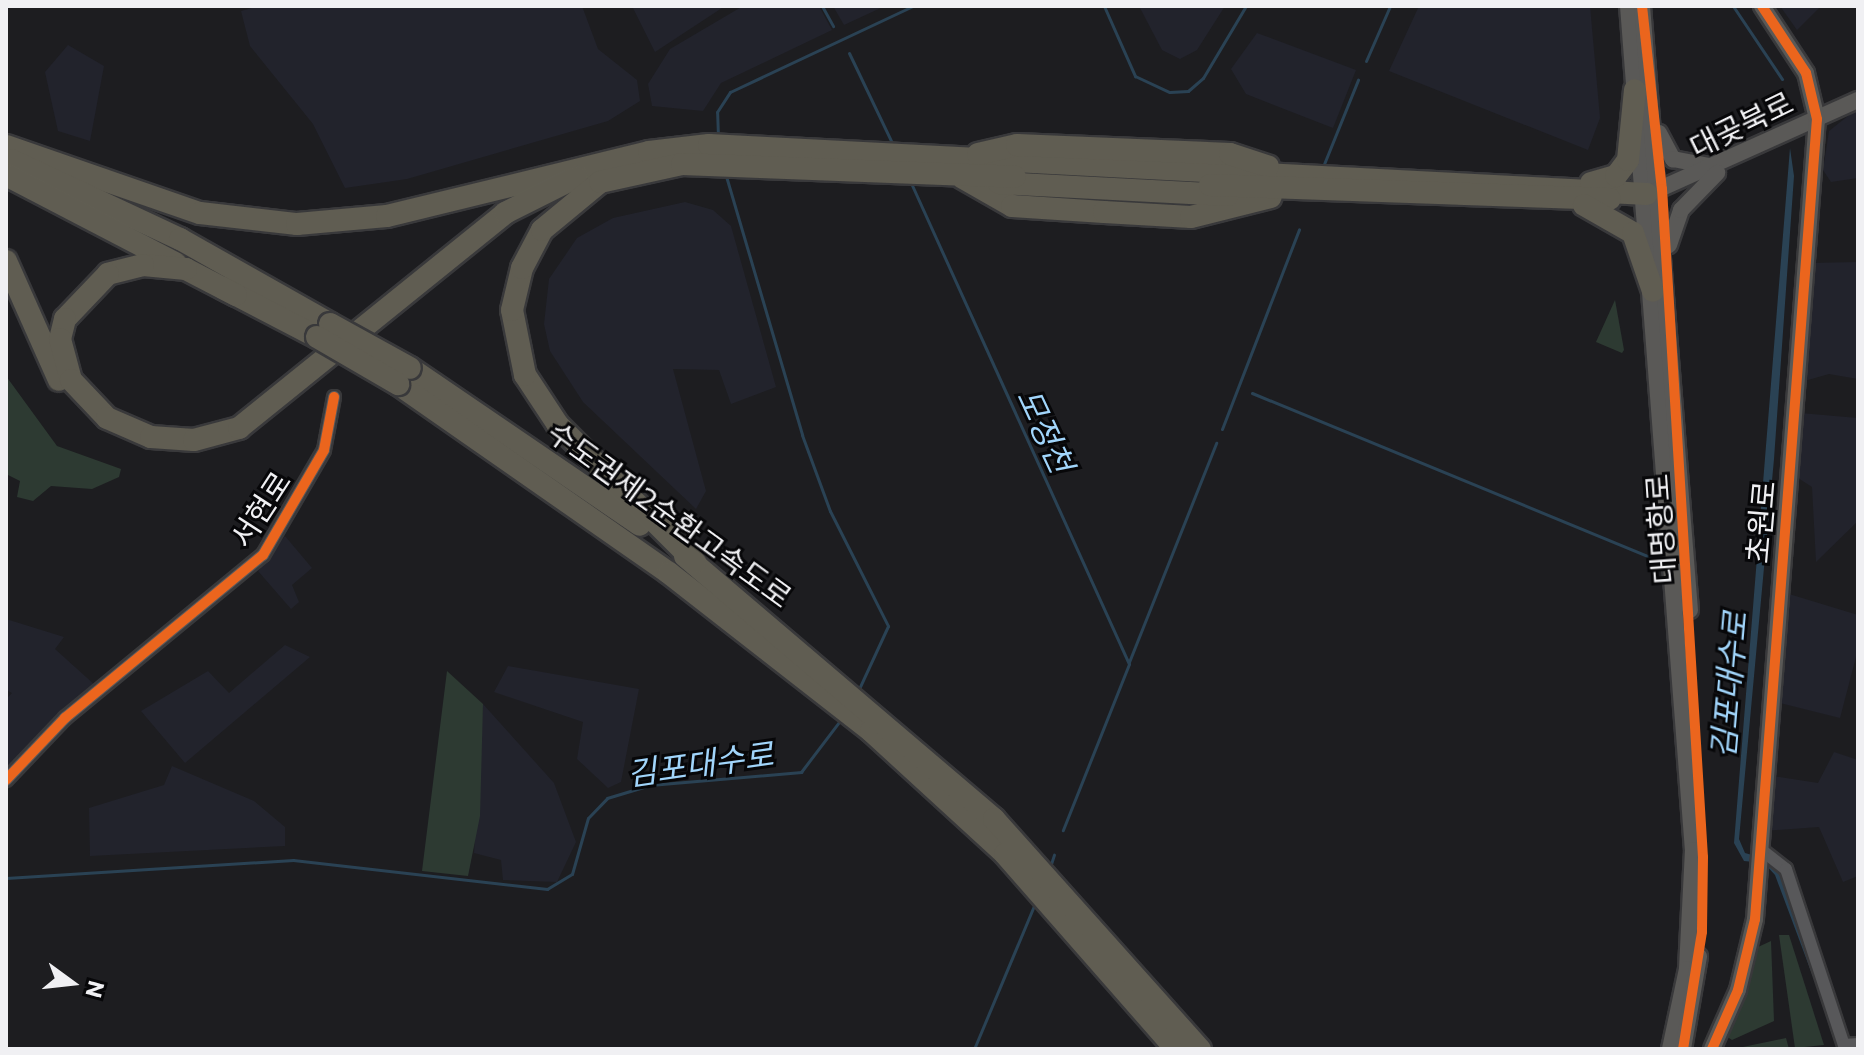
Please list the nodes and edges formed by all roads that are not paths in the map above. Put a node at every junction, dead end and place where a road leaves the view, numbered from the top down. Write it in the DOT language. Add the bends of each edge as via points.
graph roads {
  1 [pos="1628,6"];
  2 [pos="1642,6"];
  3 [pos="1762,6"];
  4 [pos="1635,90"];
  5 [pos="1858,100"];
  6 [pos="1817,119"];
  7 [pos="1655,126"];
  8 [pos="6,146"];
  9 [pos="6,158"];
  10 [pos="877,160"];
  11 [pos="1727,163"];
  12 [pos="956,170"];
  13 [pos="603,172"];
  14 [pos="6,175"];
  15 [pos="1290,184"];
  16 [pos="1654,192"];
  17 [pos="1574,194"];
  18 [pos="6,261"];
  19 [pos="1660,290"];
  20 [pos="236,295"];
  21 [pos="324,330"];
  22 [pos="404,376"];
  23 [pos="334,397"];
  24 [pos="695,562"];
  25 [pos="837,692"];
  26 [pos="6,780"];
  27 [pos="1758,856"];
  28 [pos="1061,903"];
  29 [pos="1858,1044"];
  30 [pos="1176,1049"];
  31 [pos="1200,1049"];
  32 [pos="1670,1049"];
  33 [pos="1683,1049"];
  34 [pos="1712,1049"];
  1 -- 4 [label="main road, 대명항로"];
  2 -- 7 [label="main road, 대명항로"];
  3 -- 6 [label="main road, 초원로" via="1806,73"];
  4 -- 16 [label="main road, 대명항로"];
  4 -- 17 [label="highway" via="1628,160 1616,176"];
  5 -- 6 [label="main road, 대곶북로"];
  6 -- 11 [label="main road, 대곶북로"];
  6 -- 27 [label="main road, 초원로"];
  7 -- 11 [label="main road" via="1683,166"];
  7 -- 16 [label="main road, 대명항로"];
  8 -- 13 [label="highway" via="200,213 297,224 387,216"];
  9 -- 21 [label="highway, 수도권제2순환고속도로" via="180,239"];
  10 -- 12 [label="highway"];
  10 -- 12 [label="highway" via="931,156"];
  10 -- 13 [label="highway" via="709,154"];
  11 -- 16 [label="main road, 대곶북로"];
  11 -- 19 [label="main road" via="1681,210"];
  12 -- 15 [label="highway"];
  12 -- 15 [label="highway" via="1017,145 1230,154"];
  12 -- 15 [label="highway" via="1012,206 1191,217"];
  13 -- 18 [label="highway" via="521,215 250,432 208,452 141,447 80,410"];
  13 -- 20 [label="highway" via="505,213 239,428 194,440 151,437 107,418 71,380 60,339 65,319 108,274 143,265 186,269"];
  13 -- 24 [label="highway" via="533,243 514,294 516,352 558,425"];
  14 -- 20 [label="highway, 수도권제2순환고속도로"];
  15 -- 17 [label="highway"];
  16 -- 17 [label="highway"];
  16 -- 19 [label="main road, 대명항로"];
  17 -- 19 [label="highway" via="1633,233"];
  19 -- 32 [label="main road, 대명항로" via="1693,850 1688,957"];
  19 -- 33 [label="main road, 대명항로" via="1704,891"];
  20 -- 21 [label="highway, 수도권제2순환고속도로"];
  21 -- 22 [label="highway, 수도권제2순환고속도로, bridge"];
  22 -- 24 [label="highway, 수도권제2순환고속도로"];
  22 -- 25 [label="highway, 수도권제2순환고속도로"];
  23 -- 26 [label="street, 서현로" via="324,450 263,555 65,718"];
  24 -- 25 [label="highway, 수도권제2순환고속도로"];
  25 -- 28 [label="highway, 수도권제2순환고속도로" via="1022,860"];
  27 -- 29 [label="street" via="1786,869 1844,1045"];
  27 -- 34 [label="main road, 초원로" via="1748,959"];
  28 -- 30 [label="highway, 수도권제2순환고속도로"];
  28 -- 31 [label="highway, 수도권제2순환고속도로"];
}
